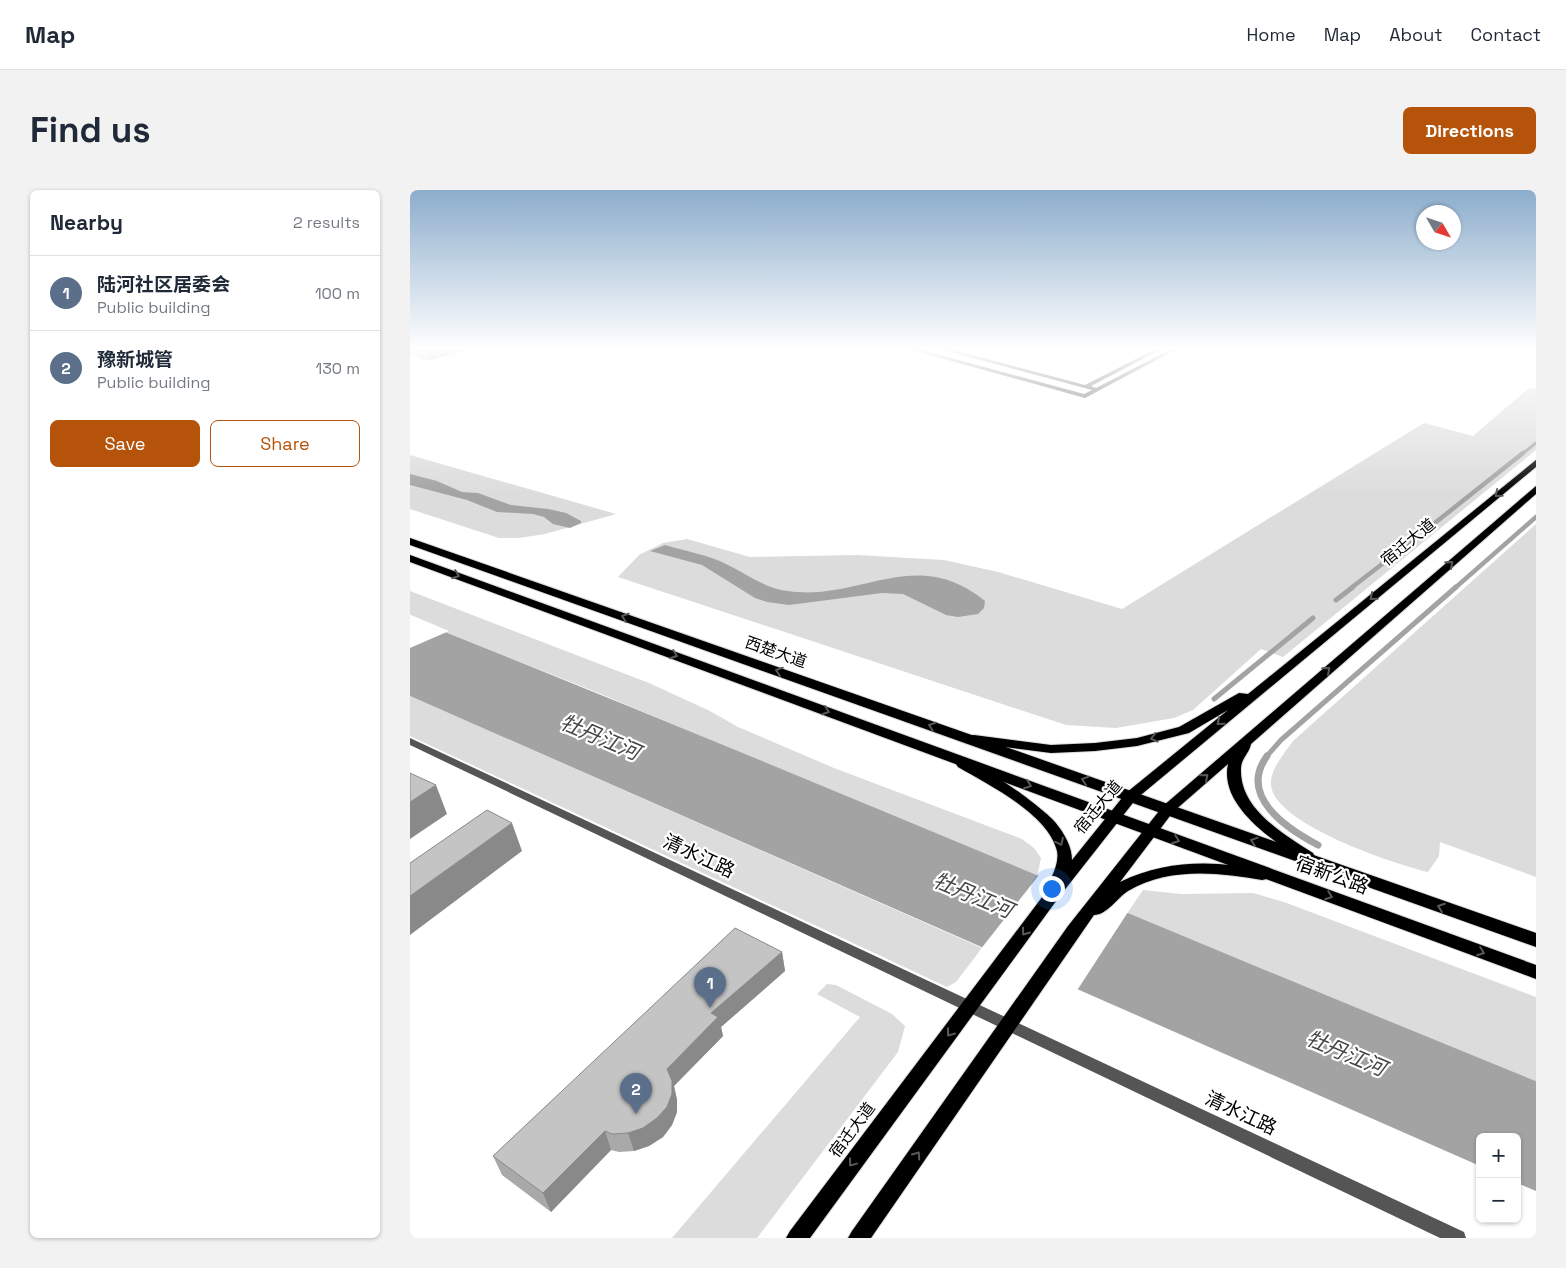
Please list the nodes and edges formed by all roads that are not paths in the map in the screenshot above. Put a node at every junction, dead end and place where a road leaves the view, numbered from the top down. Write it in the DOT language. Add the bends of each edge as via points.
graph roads {
  1 [pos="1536,463"];
  2 [pos="1536,489"];
  3 [pos="410,541"];
  4 [pos="410,558"];
  5 [pos="1275,678"];
  6 [pos="969,739"];
  7 [pos="1248,739"];
  8 [pos="410,741"];
  9 [pos="955,758"];
  10 [pos="1131,796"];
  11 [pos="1168,809"];
  12 [pos="1114,817"];
  13 [pos="1152,831"];
  14 [pos="1316,862"];
  15 [pos="1294,883"];
  16 [pos="1054,893"];
  17 [pos="1074,930"];
  18 [pos="1536,940"];
  19 [pos="1536,972"];
  20 [pos="975,1000"];
  21 [pos="1012,1019"];
  22 [pos="797,1238"];
  23 [pos="859,1238"];
  24 [pos="1458,1238"];
  1 -- 5 [label="main road, 宿迁大道, one-way"];
  7 -- 2 [label="main road, one-way"];
  6 -- 3 [label="highway, 西楚大道, one-way"];
  4 -- 9 [label="highway, one-way"];
  5 -- 6 [label="main road, one-way" via="1184,730 1137,742 1051,749"];
  5 -- 10 [label="main road, 宿迁大道, one-way"];
  10 -- 6 [label="highway, 西楚大道, one-way"];
  11 -- 7 [label="main road, one-way"];
  7 -- 14 [label="main road" via="1234,767 1241,800 1281,839"];
  8 -- 20 [label="street, 清水江路"];
  9 -- 12 [label="highway, one-way"];
  9 -- 16 [label="main road, one-way" via="1017,797 1046,821 1055,833 1064,852 1064,865"];
  10 -- 11 [label="highway, 宿新公路"];
  10 -- 12 [label="main road, 宿迁大道"];
  11 -- 13 [label="main road"];
  14 -- 11 [label="highway, 宿新公路, one-way"];
  12 -- 13 [label="highway, 宿新公路"];
  12 -- 16 [label="main road, 宿迁大道"];
  13 -- 15 [label="highway, 宿新公路, one-way"];
  13 -- 17 [label="main road"];
  18 -- 14 [label="highway, 宿新公路, one-way"];
  15 -- 17 [label="main road" via="1241,870 1216,868 1154,874 1122,888"];
  15 -- 19 [label="highway, 宿新公路, one-way"];
  16 -- 20 [label="main road, 宿迁大道, one-way"];
  17 -- 21 [label="main road"];
  20 -- 21 [label="street, 清水江路"];
  20 -- 22 [label="main road, 宿迁大道, one-way"];
  23 -- 21 [label="main road, one-way"];
  21 -- 24 [label="street, 清水江路"];
}
